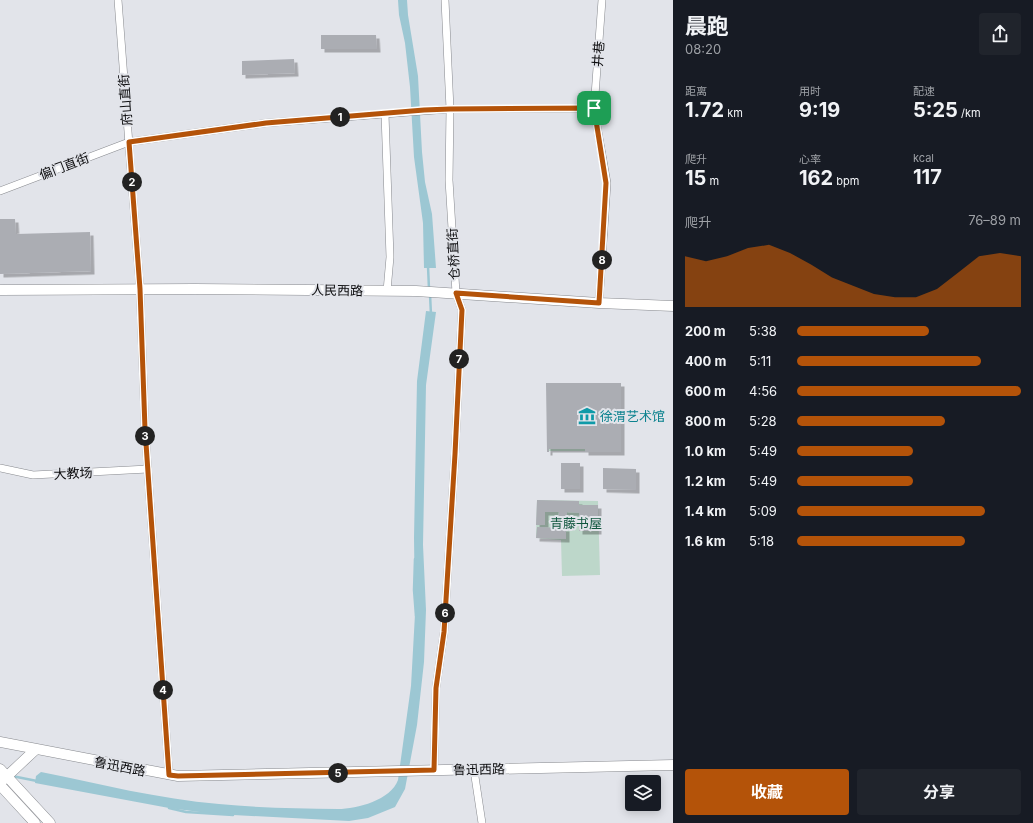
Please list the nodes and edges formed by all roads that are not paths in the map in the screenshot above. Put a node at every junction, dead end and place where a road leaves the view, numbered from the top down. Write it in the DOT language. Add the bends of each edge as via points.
graph roads {
  1 [pos="118,0"];
  2 [pos="445,0"];
  3 [pos="602,0"];
  4 [pos="594,108"];
  5 [pos="450,109"];
  6 [pos="386,114"];
  7 [pos="129,142"];
  8 [pos="0,191"];
  9 [pos="140,289"];
  10 [pos="0,290"];
  11 [pos="387,291"];
  12 [pos="456,293"];
  13 [pos="599,303"];
  14 [pos="673,306"];
  15 [pos="0,468"];
  16 [pos="148,469"];
  17 [pos="0,742"];
  18 [pos="35,750"];
  19 [pos="673,765"];
  20 [pos="0,769"];
  21 [pos="434,770"];
  22 [pos="474,770"];
  23 [pos="169,775"];
  24 [pos="3,782"];
  25 [pos="35,823"];
  26 [pos="50,823"];
  27 [pos="482,823"];
  1 -- 7 [label="street, 府山直街"];
  2 -- 5 [label="street, 仓桥直街"];
  3 -- 4 [label="street, 井巷"];
  4 -- 5 [label="street, 偏门直街"];
  4 -- 13 [label="street, 井巷" via="606,183"];
  5 -- 6 [label="street, 偏门直街"];
  5 -- 12 [label="street, 仓桥直街" via="449,180"];
  6 -- 7 [label="street, 偏门直街" via="266,123"];
  6 -- 11 [label="street" via="390,257"];
  7 -- 8 [label="street, 偏门直街"];
  7 -- 9 [label="street, 府山直街"];
  9 -- 10 [label="main road, 人民西路"];
  9 -- 11 [label="main road, 人民西路"];
  9 -- 16 [label="street, 府山直街"];
  11 -- 12 [label="main road, 人民西路"];
  12 -- 13 [label="main road, 人民西路"];
  12 -- 21 [label="street, 仓桥直街" via="462,310 444,632 436,688"];
  13 -- 14 [label="main road, 人民西路"];
  15 -- 16 [label="street, 大教场" via="33,475"];
  16 -- 23 [label="street, 府山直街"];
  17 -- 18 [label="main road, 鲁迅西路"];
  18 -- 23 [label="main road, 鲁迅西路"];
  18 -- 24 [label="main road"];
  19 -- 22 [label="main road, 鲁迅西路"];
  20 -- 24 [label="main road"];
  21 -- 22 [label="main road, 鲁迅西路"];
  21 -- 23 [label="main road, 鲁迅西路"];
  22 -- 27 [label="street"];
  24 -- 25 [label="main road" via="11,797"];
  24 -- 26 [label="main road" via="18,787"];
}
